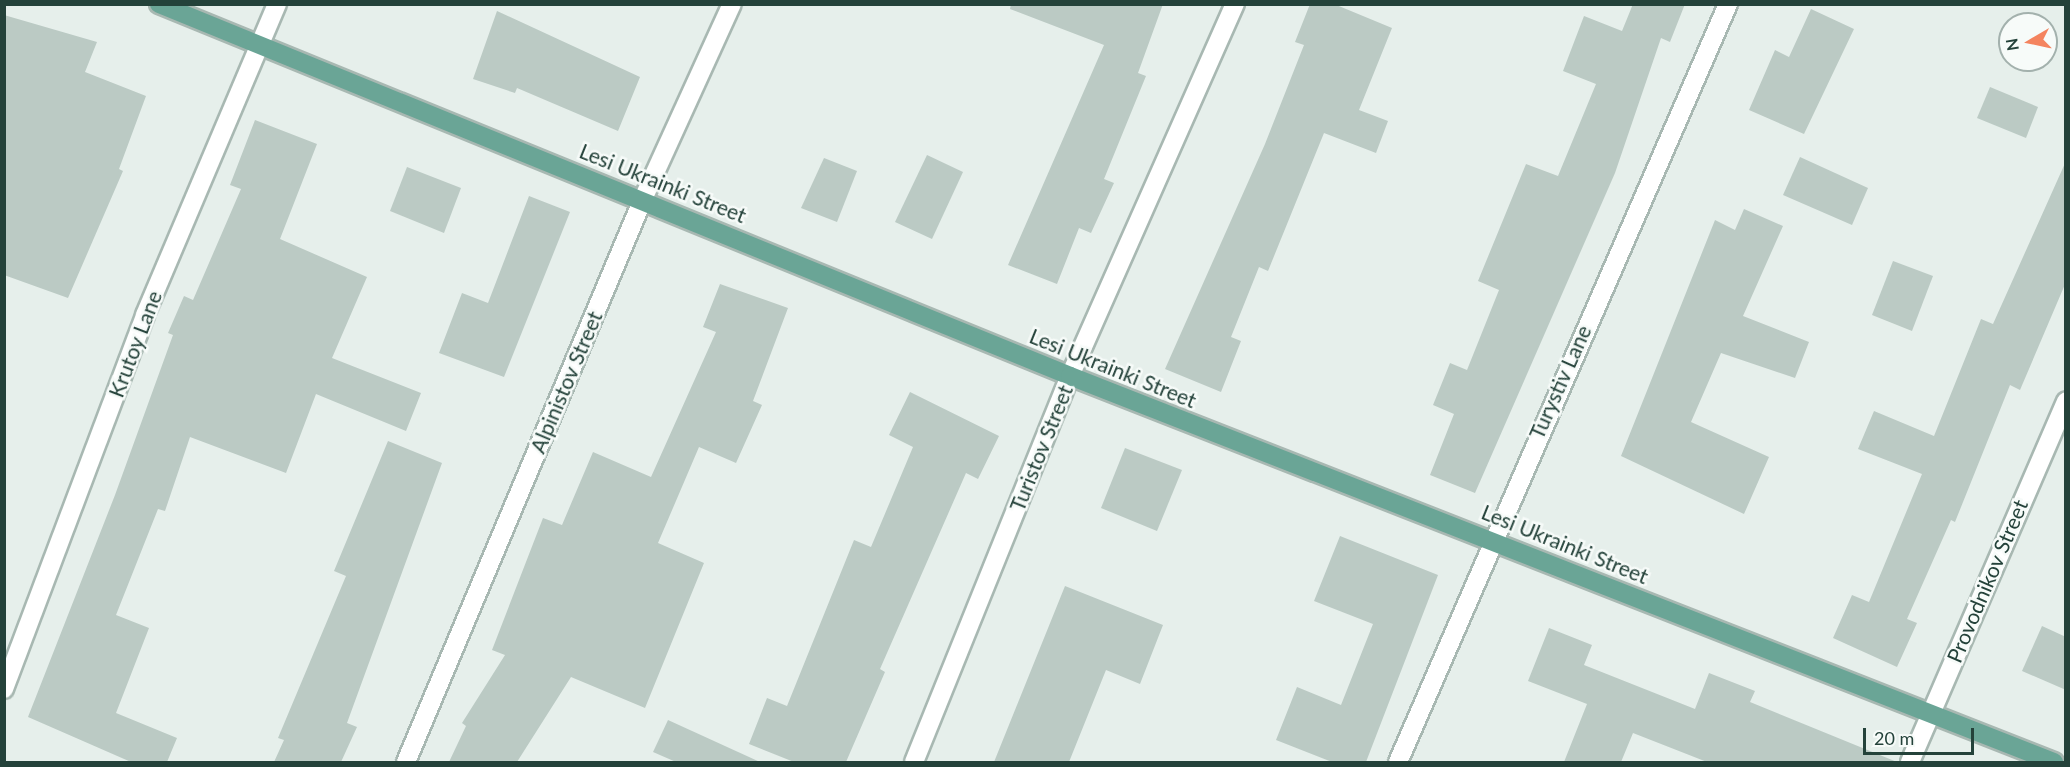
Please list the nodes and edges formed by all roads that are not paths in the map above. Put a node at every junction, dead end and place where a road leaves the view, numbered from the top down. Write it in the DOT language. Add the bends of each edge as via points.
graph roads {
  1 [pos="159,4"];
  2 [pos="278,4"];
  3 [pos="732,4"];
  4 [pos="1235,4"];
  5 [pos="1728,4"];
  6 [pos="260,46"];
  7 [pos="644,199"];
  8 [pos="1070,376"];
  9 [pos="2066,401"];
  10 [pos="1491,539"];
  11 [pos="4,689"];
  12 [pos="1930,713"];
  13 [pos="406,762"];
  14 [pos="914,762"];
  15 [pos="1398,762"];
  16 [pos="1910,762"];
  17 [pos="2054,762"];
  1 -- 6 [label="main road, Lesi Ukrainki Street"];
  2 -- 6 [label="street, Krutoy Lane"];
  3 -- 7 [label="street, Alpinistov Street"];
  4 -- 8 [label="street, Turistov Street"];
  5 -- 10 [label="street, Turystiv Lane"];
  6 -- 7 [label="main road, Lesi Ukrainki Street"];
  6 -- 11 [label="street, Krutoy Lane" via="145,315"];
  7 -- 8 [label="main road, Lesi Ukrainki Street"];
  7 -- 13 [label="street, Alpinistov Street"];
  8 -- 10 [label="main road, Lesi Ukrainki Street"];
  8 -- 14 [label="street, Turistov Street"];
  9 -- 12 [label="street, Provodnikov Street"];
  10 -- 12 [label="main road, Lesi Ukrainki Street"];
  10 -- 15 [label="street, Turystiv Lane"];
  12 -- 16 [label="street, Provodnikov Street"];
  12 -- 17 [label="main road, Lesi Ukrainki Street"];
}
